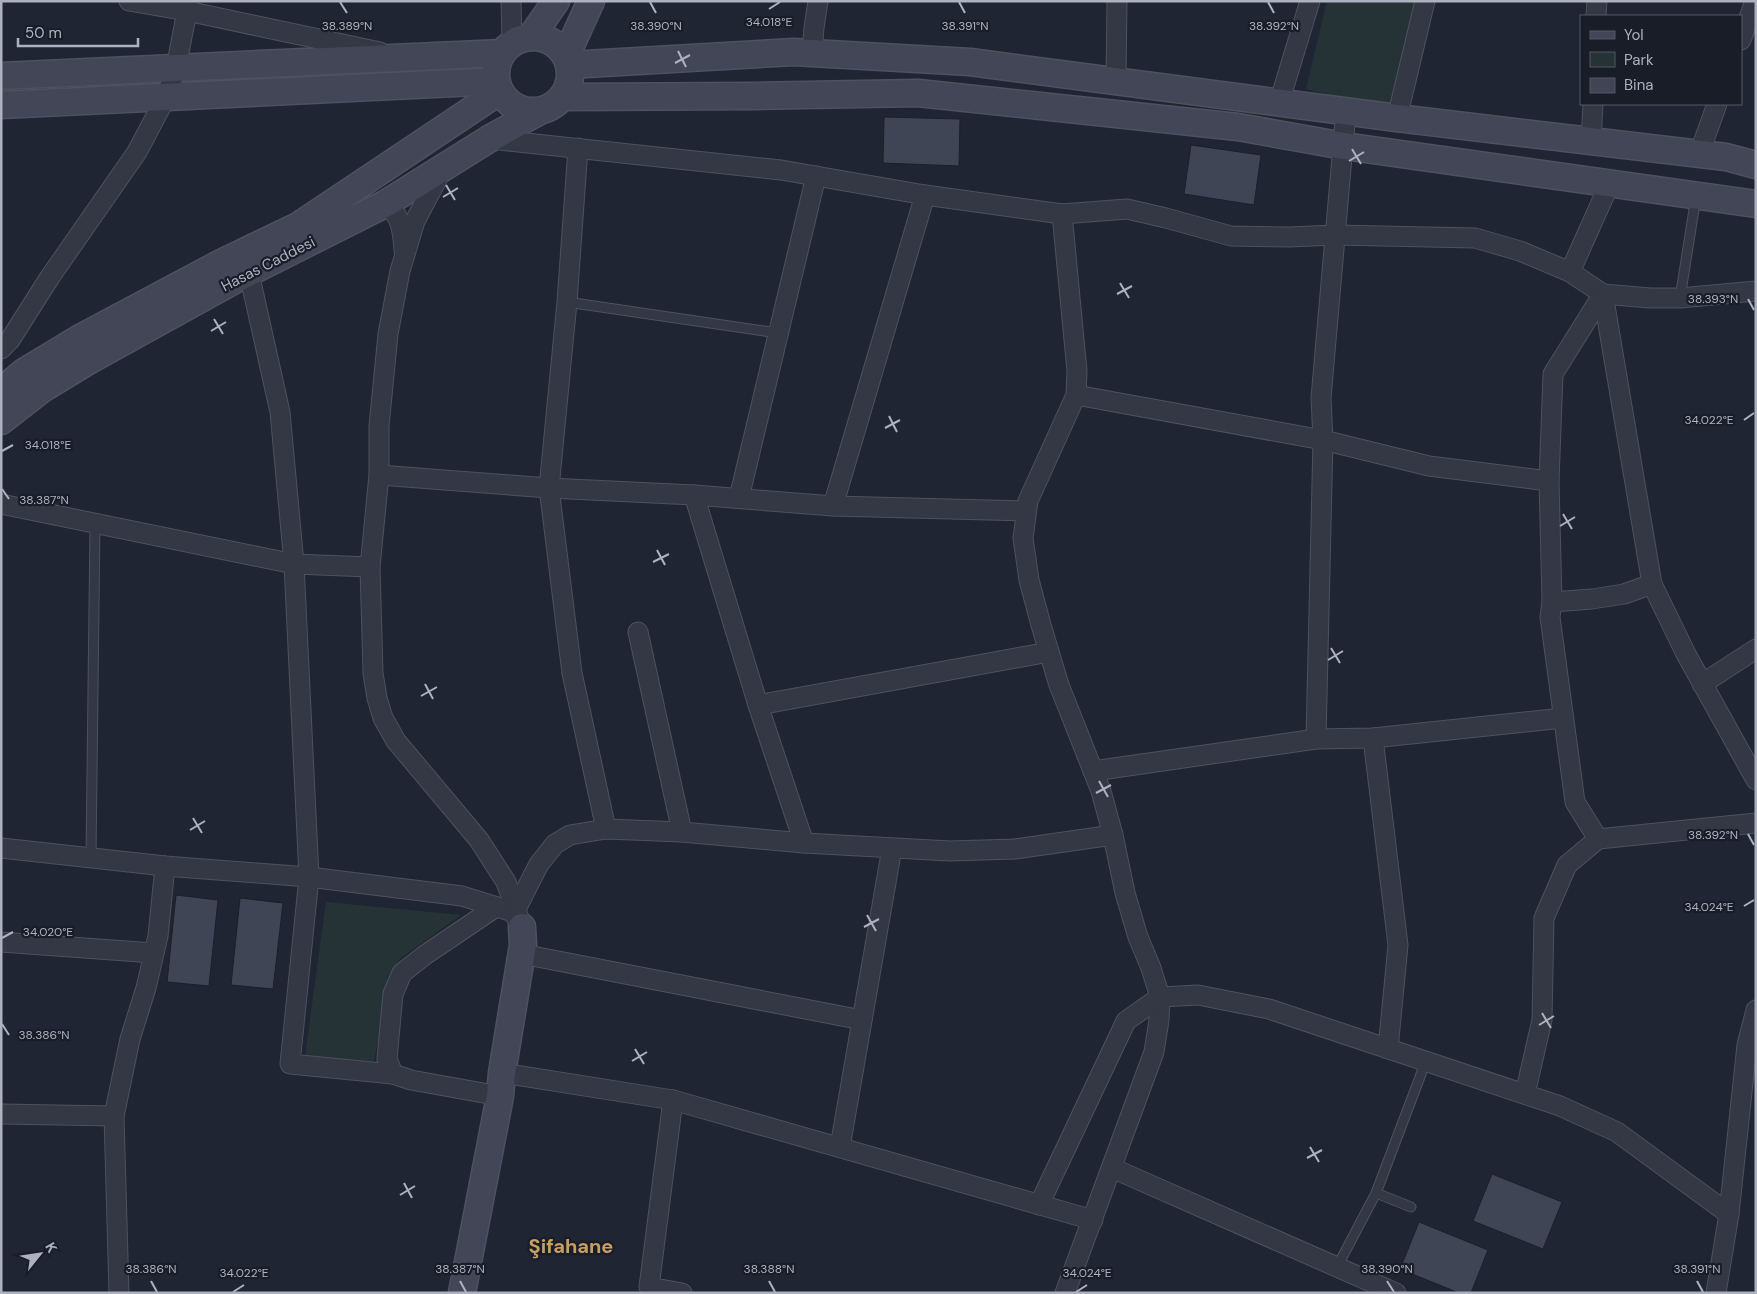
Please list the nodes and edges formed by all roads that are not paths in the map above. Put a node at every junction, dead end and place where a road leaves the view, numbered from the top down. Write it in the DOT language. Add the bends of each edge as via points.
graph roads {
  1 [pos="129,1"];
  2 [pos="511,1"];
  3 [pos="556,1"];
  4 [pos="591,1"];
  5 [pos="818,1"];
  6 [pos="1116,1"];
  7 [pos="1310,1"];
  8 [pos="1425,1"];
  9 [pos="1597,1"];
  10 [pos="1755,1"];
  11 [pos="188,6"];
  12 [pos="1596,15"];
  13 [pos="1742,37"];
  14 [pos="515,44"];
  15 [pos="812,53"];
  16 [pos="406,58"];
  17 [pos="568,61"];
  18 [pos="176,68"];
  19 [pos="1,76"];
  20 [pos="1116,80"];
  21 [pos="498,86"];
  22 [pos="166,97"];
  23 [pos="564,97"];
  24 [pos="1279,103"];
  25 [pos="1593,105"];
  26 [pos="1718,105"];
  27 [pos="1,106"];
  28 [pos="1346,111"];
  29 [pos="538,112"];
  30 [pos="1397,118"];
  31 [pos="489,138"];
  32 [pos="1591,141"];
  33 [pos="1344,146"];
  34 [pos="578,148"];
  35 [pos="1699,154"];
  36 [pos="1756,165"];
  37 [pos="444,167"];
  38 [pos="816,176"];
  39 [pos="1609,184"];
  40 [pos="1697,194"];
  41 [pos="925,195"];
  42 [pos="1756,204"];
  43 [pos="371,211"];
  44 [pos="1062,214"];
  45 [pos="1335,235"];
  46 [pos="405,256"];
  47 [pos="1570,272"];
  48 [pos="249,273"];
  49 [pos="1756,291"];
  50 [pos="1603,294"];
  51 [pos="1680,298"];
  52 [pos="567,302"];
  53 [pos="778,333"];
  54 [pos="4,341"];
  55 [pos="2,388"];
  56 [pos="1076,395"];
  57 [pos="1,421"];
  58 [pos="1322,440"];
  59 [pos="379,474"];
  60 [pos="1549,481"];
  61 [pos="549,488"];
  62 [pos="694,496"];
  63 [pos="739,498"];
  64 [pos="1,504"];
  65 [pos="833,506"];
  66 [pos="1026,511"];
  67 [pos="95,523"];
  68 [pos="294,564"];
  69 [pos="370,567"];
  70 [pos="1652,584"];
  71 [pos="1552,602"];
  72 [pos="638,632"];
  73 [pos="1756,649"];
  74 [pos="1049,652"];
  75 [pos="1702,684"];
  76 [pos="758,705"];
  77 [pos="1563,718"];
  78 [pos="1373,738"];
  79 [pos="1316,739"];
  80 [pos="1093,771"];
  81 [pos="1756,780"];
  82 [pos="1756,822"];
  83 [pos="606,829"];
  84 [pos="682,832"];
  85 [pos="1113,835"];
  86 [pos="1598,839"];
  87 [pos="804,843"];
  88 [pos="1,848"];
  89 [pos="892,848"];
  90 [pos="91,858"];
  91 [pos="165,866"];
  92 [pos="309,877"];
  93 [pos="496,907"];
  94 [pos="519,918"];
  95 [pos="1,942"];
  96 [pos="154,953"];
  97 [pos="522,954"];
  98 [pos="1160,997"];
  99 [pos="1756,1010"];
  100 [pos="862,1020"];
  101 [pos="1388,1049"];
  102 [pos="1426,1061"];
  103 [pos="392,1074"];
  104 [pos="501,1085"];
  105 [pos="1525,1094"];
  106 [pos="673,1100"];
  107 [pos="1,1114"];
  108 [pos="114,1116"];
  109 [pos="840,1147"];
  110 [pos="1112,1168"];
  111 [pos="1376,1193"];
  112 [pos="1039,1205"];
  113 [pos="1411,1207"];
  114 [pos="1729,1214"];
  115 [pos="1093,1220"];
  116 [pos="1338,1267"];
  117 [pos="678,1292"];
  118 [pos="118,1293"];
  119 [pos="462,1293"];
  120 [pos="1066,1293"];
  121 [pos="1396,1293"];
  122 [pos="1716,1293"];
  1 -- 11 [label="street"];
  2 -- 14 [label="street"];
  3 -- 14 [label="main road"];
  4 -- 17 [label="main road"];
  5 -- 15 [label="street"];
  6 -- 20 [label="street"];
  7 -- 24 [label="street"];
  8 -- 30 [label="street"];
  9 -- 12 [label="street"];
  10 -- 13 [label="street"];
  11 -- 16 [label="street"];
  11 -- 18 [label="street"];
  14 -- 16 [label="main road"];
  14 -- 17 [label="main road" via="543,38 562,50"];
  14 -- 21 [label="main road" via="496,65"];
  15 -- 17 [label="main road"];
  15 -- 20 [label="main road" via="970,62"];
  16 -- 18 [label="main road"];
  17 -- 23 [label="main road" via="570,76"];
  18 -- 19 [label="main road"];
  18 -- 22 [label="street"];
  20 -- 24 [label="main road"];
  21 -- 22 [label="main road"];
  21 -- 29 [label="main road" via="508,103 521,110"];
  21 -- 55 [label="main road, Hasas Caddesi" via="298,226 220,263 82,337"];
  22 -- 27 [label="main road"];
  22 -- 54 [label="street" via="137,152"];
  23 -- 29 [label="main road"];
  23 -- 33 [label="main road" via="918,93 1238,127"];
  24 -- 28 [label="main road"];
  25 -- 32 [label="street"];
  26 -- 35 [label="street"];
  28 -- 30 [label="main road"];
  28 -- 33 [label="street"];
  29 -- 31 [label="main road, Hasas Caddesi"];
  30 -- 32 [label="main road"];
  31 -- 34 [label="street"];
  31 -- 37 [label="main road, Hasas Caddesi"];
  32 -- 35 [label="main road"];
  33 -- 39 [label="main road"];
  33 -- 45 [label="street"];
  34 -- 38 [label="street"];
  34 -- 52 [label="street"];
  35 -- 36 [label="main road"];
  37 -- 43 [label="main road, Hasas Caddesi"];
  37 -- 46 [label="street" via="415,221"];
  38 -- 41 [label="street"];
  38 -- 53 [label="street"];
  39 -- 40 [label="main road"];
  39 -- 47 [label="street"];
  40 -- 42 [label="main road"];
  40 -- 51 [label="lane"];
  41 -- 44 [label="street"];
  41 -- 65 [label="street"];
  43 -- 46 [label="street" via="384,208 396,215"];
  43 -- 48 [label="main road, Hasas Caddesi"];
  44 -- 45 [label="street" via="1127,209 1231,236"];
  44 -- 56 [label="street" via="1077,371"];
  45 -- 47 [label="street" via="1475,238 1520,251"];
  45 -- 58 [label="street" via="1321,398"];
  46 -- 59 [label="street" via="388,334 379,426"];
  47 -- 50 [label="street"];
  48 -- 57 [label="main road, Hasas Caddesi" via="42,388"];
  48 -- 68 [label="street" via="280,412"];
  49 -- 51 [label="street"];
  50 -- 51 [label="street"];
  50 -- 60 [label="street" via="1552,374"];
  50 -- 70 [label="street"];
  52 -- 53 [label="lane"];
  52 -- 61 [label="street"];
  53 -- 63 [label="street"];
  56 -- 58 [label="street"];
  56 -- 66 [label="street"];
  58 -- 60 [label="street" via="1429,466"];
  58 -- 79 [label="street"];
  59 -- 61 [label="street"];
  59 -- 69 [label="street"];
  60 -- 71 [label="street"];
  61 -- 62 [label="street"];
  61 -- 83 [label="street" via="572,673"];
  62 -- 63 [label="street"];
  62 -- 76 [label="street"];
  63 -- 65 [label="street"];
  64 -- 67 [label="street"];
  65 -- 66 [label="street"];
  66 -- 74 [label="street" via="1023,538 1029,580"];
  67 -- 68 [label="street"];
  67 -- 90 [label="lane"];
  68 -- 69 [label="street"];
  68 -- 92 [label="street"];
  69 -- 94 [label="street" via="373,673 383,718 396,741 479,840 506,882"];
  70 -- 71 [label="street" via="1624,594"];
  70 -- 75 [label="street"];
  71 -- 77 [label="street" via="1550,617"];
  72 -- 84 [label="street"];
  73 -- 75 [label="street"];
  74 -- 76 [label="street"];
  74 -- 80 [label="street"];
  75 -- 81 [label="street"];
  76 -- 87 [label="street"];
  77 -- 78 [label="street"];
  77 -- 86 [label="street" via="1575,802"];
  78 -- 79 [label="street"];
  78 -- 101 [label="street" via="1398,945"];
  79 -- 80 [label="street"];
  80 -- 85 [label="street"];
  82 -- 86 [label="street"];
  83 -- 84 [label="street"];
  83 -- 94 [label="street" via="570,835 555,844 539,864"];
  84 -- 87 [label="street"];
  85 -- 89 [label="street" via="1015,849 950,851"];
  85 -- 98 [label="street" via="1138,937"];
  86 -- 105 [label="street" via="1567,866 1544,918 1542,1020"];
  87 -- 89 [label="street"];
  88 -- 90 [label="street"];
  89 -- 100 [label="street"];
  90 -- 91 [label="street"];
  91 -- 92 [label="street"];
  91 -- 96 [label="street"];
  92 -- 93 [label="street" via="462,896"];
  92 -- 103 [label="street" via="290,1064"];
  93 -- 94 [label="street" via="513,912"];
  93 -- 103 [label="street" via="402,973 393,994 386,1060"];
  94 -- 97 [label="main road"];
  95 -- 96 [label="street"];
  96 -- 108 [label="street" via="130,1039"];
  97 -- 100 [label="street"];
  97 -- 104 [label="main road"];
  98 -- 101 [label="street" via="1198,995 1268,1009"];
  98 -- 110 [label="street" via="1154,1052"];
  98 -- 112 [label="street" via="1126,1020"];
  99 -- 114 [label="street" via="1747,1045"];
  100 -- 109 [label="street"];
  101 -- 102 [label="street"];
  102 -- 105 [label="street"];
  102 -- 111 [label="lane"];
  103 -- 104 [label="street" via="411,1080"];
  104 -- 106 [label="street"];
  104 -- 119 [label="main road"];
  105 -- 114 [label="street" via="1616,1132"];
  106 -- 109 [label="street"];
  106 -- 117 [label="street" via="649,1287"];
  107 -- 108 [label="street"];
  108 -- 118 [label="street"];
  109 -- 112 [label="street"];
  110 -- 115 [label="street"];
  110 -- 116 [label="street"];
  111 -- 113 [label="lane"];
  111 -- 116 [label="lane"];
  112 -- 115 [label="street"];
  114 -- 122 [label="street"];
  115 -- 120 [label="street"];
  116 -- 121 [label="street"];
}
